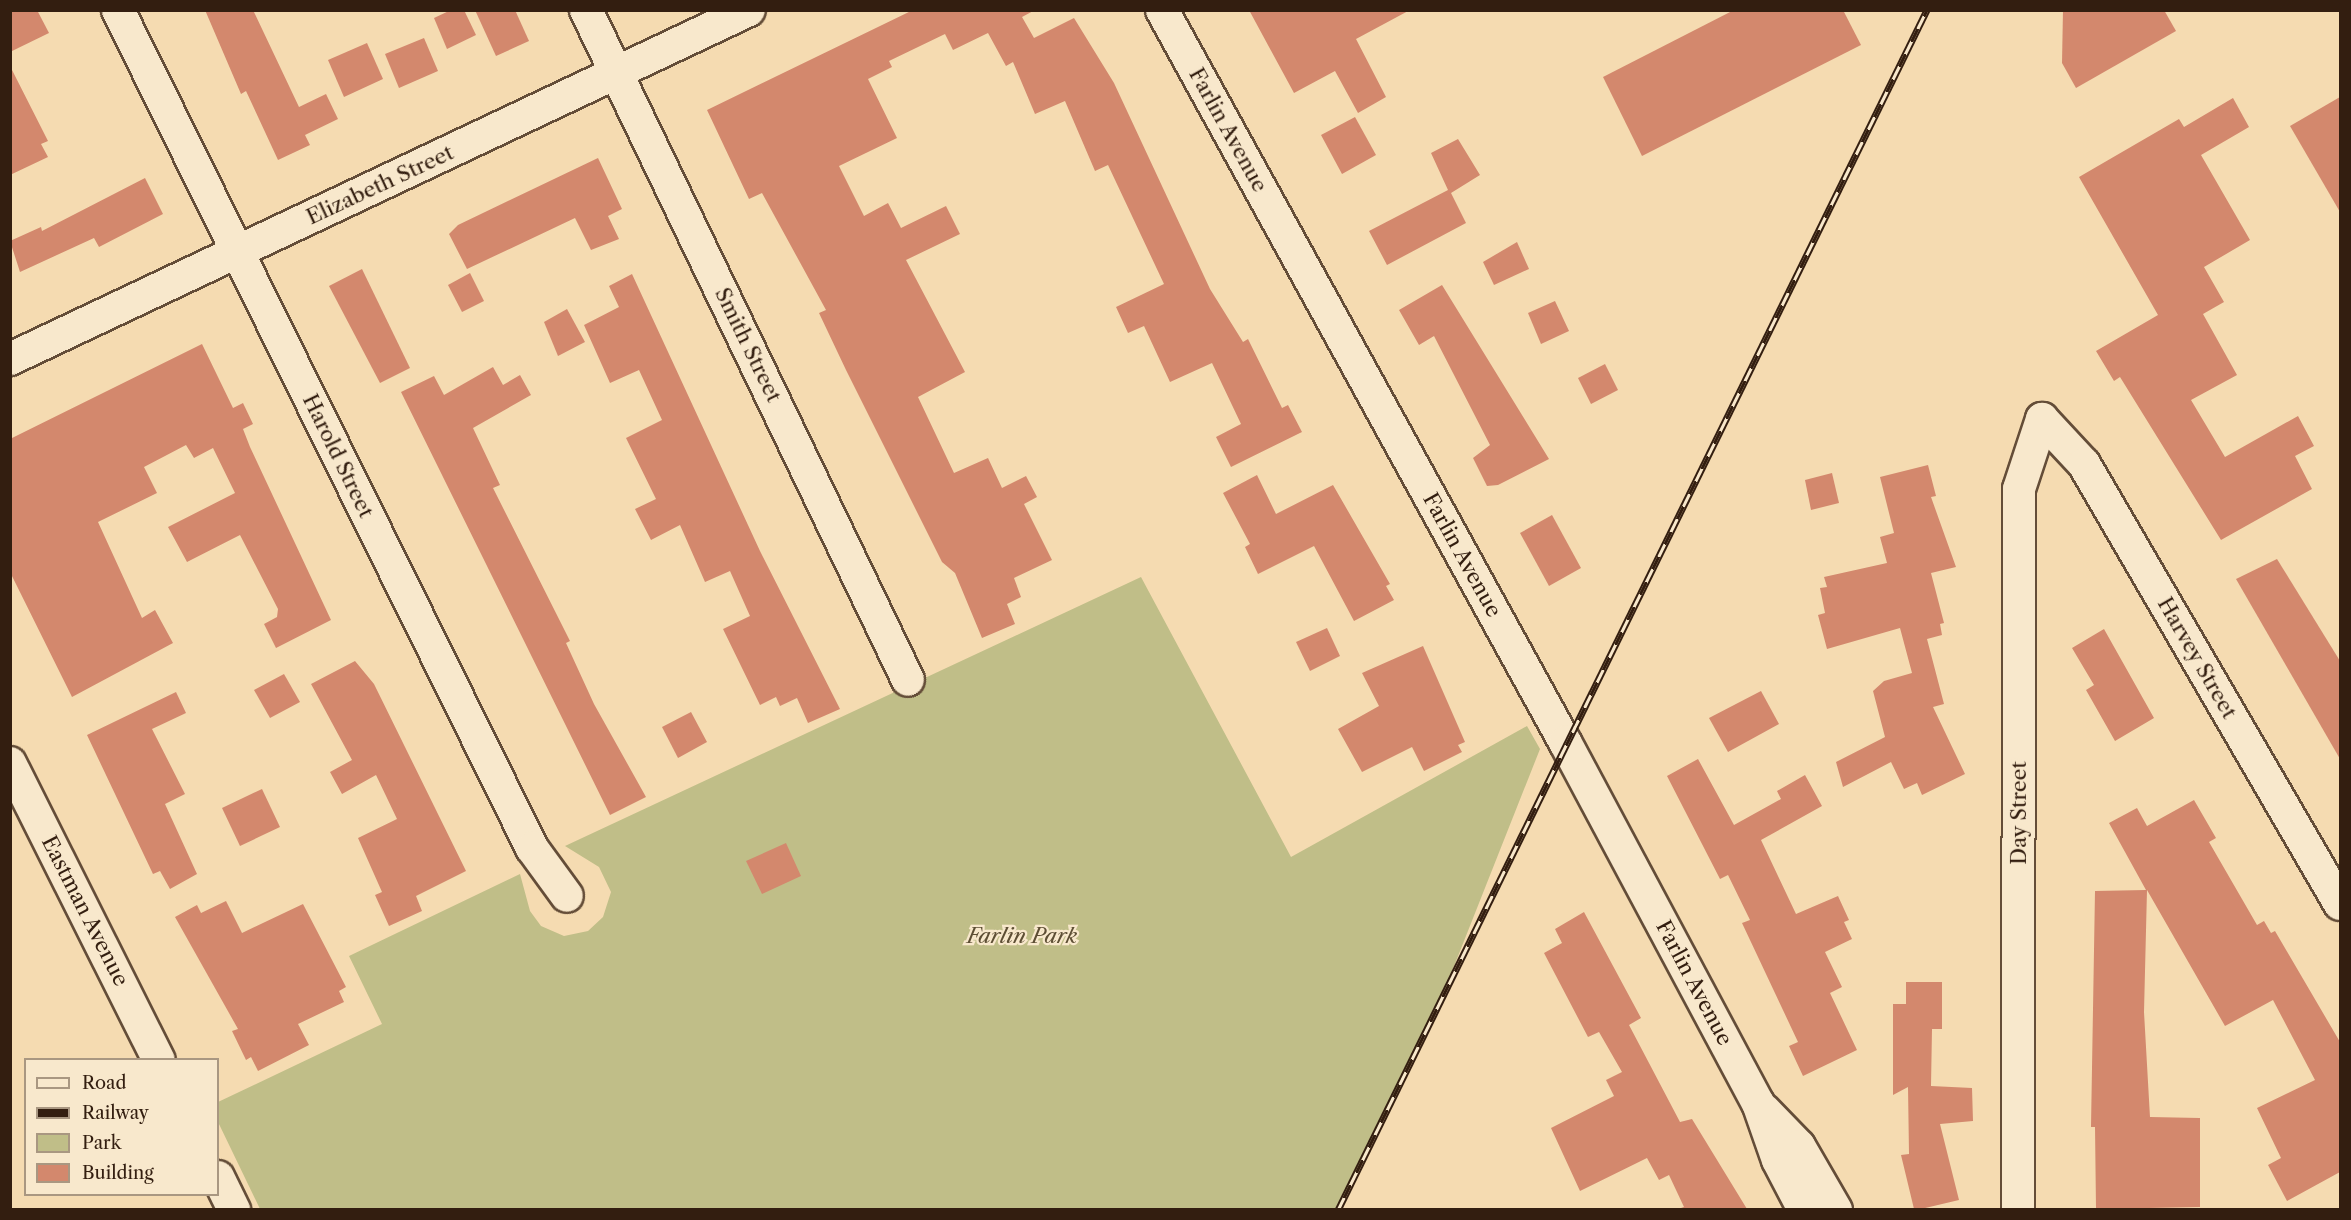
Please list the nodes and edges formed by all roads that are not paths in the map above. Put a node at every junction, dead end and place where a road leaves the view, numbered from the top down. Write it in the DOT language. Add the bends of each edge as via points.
graph roads {
  1 [pos="118,10"];
  2 [pos="586,10"];
  3 [pos="749,10"];
  4 [pos="1162,10"];
  5 [pos="617,73"];
  6 [pos="238,253"];
  7 [pos="10,360"];
  8 [pos="2042,419"];
  9 [pos="908,680"];
  10 [pos="10,763"];
  11 [pos="567,896"];
  12 [pos="2340,904"];
  13 [pos="158,1058"];
  14 [pos="1758,1103"];
  15 [pos="219,1179"];
  16 [pos="234,1209"];
  17 [pos="1804,1209"];
  18 [pos="1836,1209"];
  19 [pos="2018,1209"];
  1 -- 6 [label="street, Harold Street"];
  2 -- 5 [label="street, Smith Street"];
  3 -- 5 [label="street, Elizabeth Street"];
  4 -- 14 [label="street, Farlin Avenue"];
  5 -- 6 [label="street, Elizabeth Street"];
  5 -- 9 [label="street, Smith Street"];
  6 -- 7 [label="street, Elizabeth Street"];
  6 -- 11 [label="street, Harold Street" via="532,848"];
  8 -- 12 [label="street, Harvey Street" via="2084,464"];
  8 -- 19 [label="street, Day Street" via="2019,489"];
  10 -- 13 [label="street, Eastman Avenue"];
  14 -- 17 [label="street, Farlin Avenue" via="1778,1160"];
  14 -- 18 [label="street, Farlin Avenue" via="1799,1146"];
  15 -- 16 [label="street"];
}
